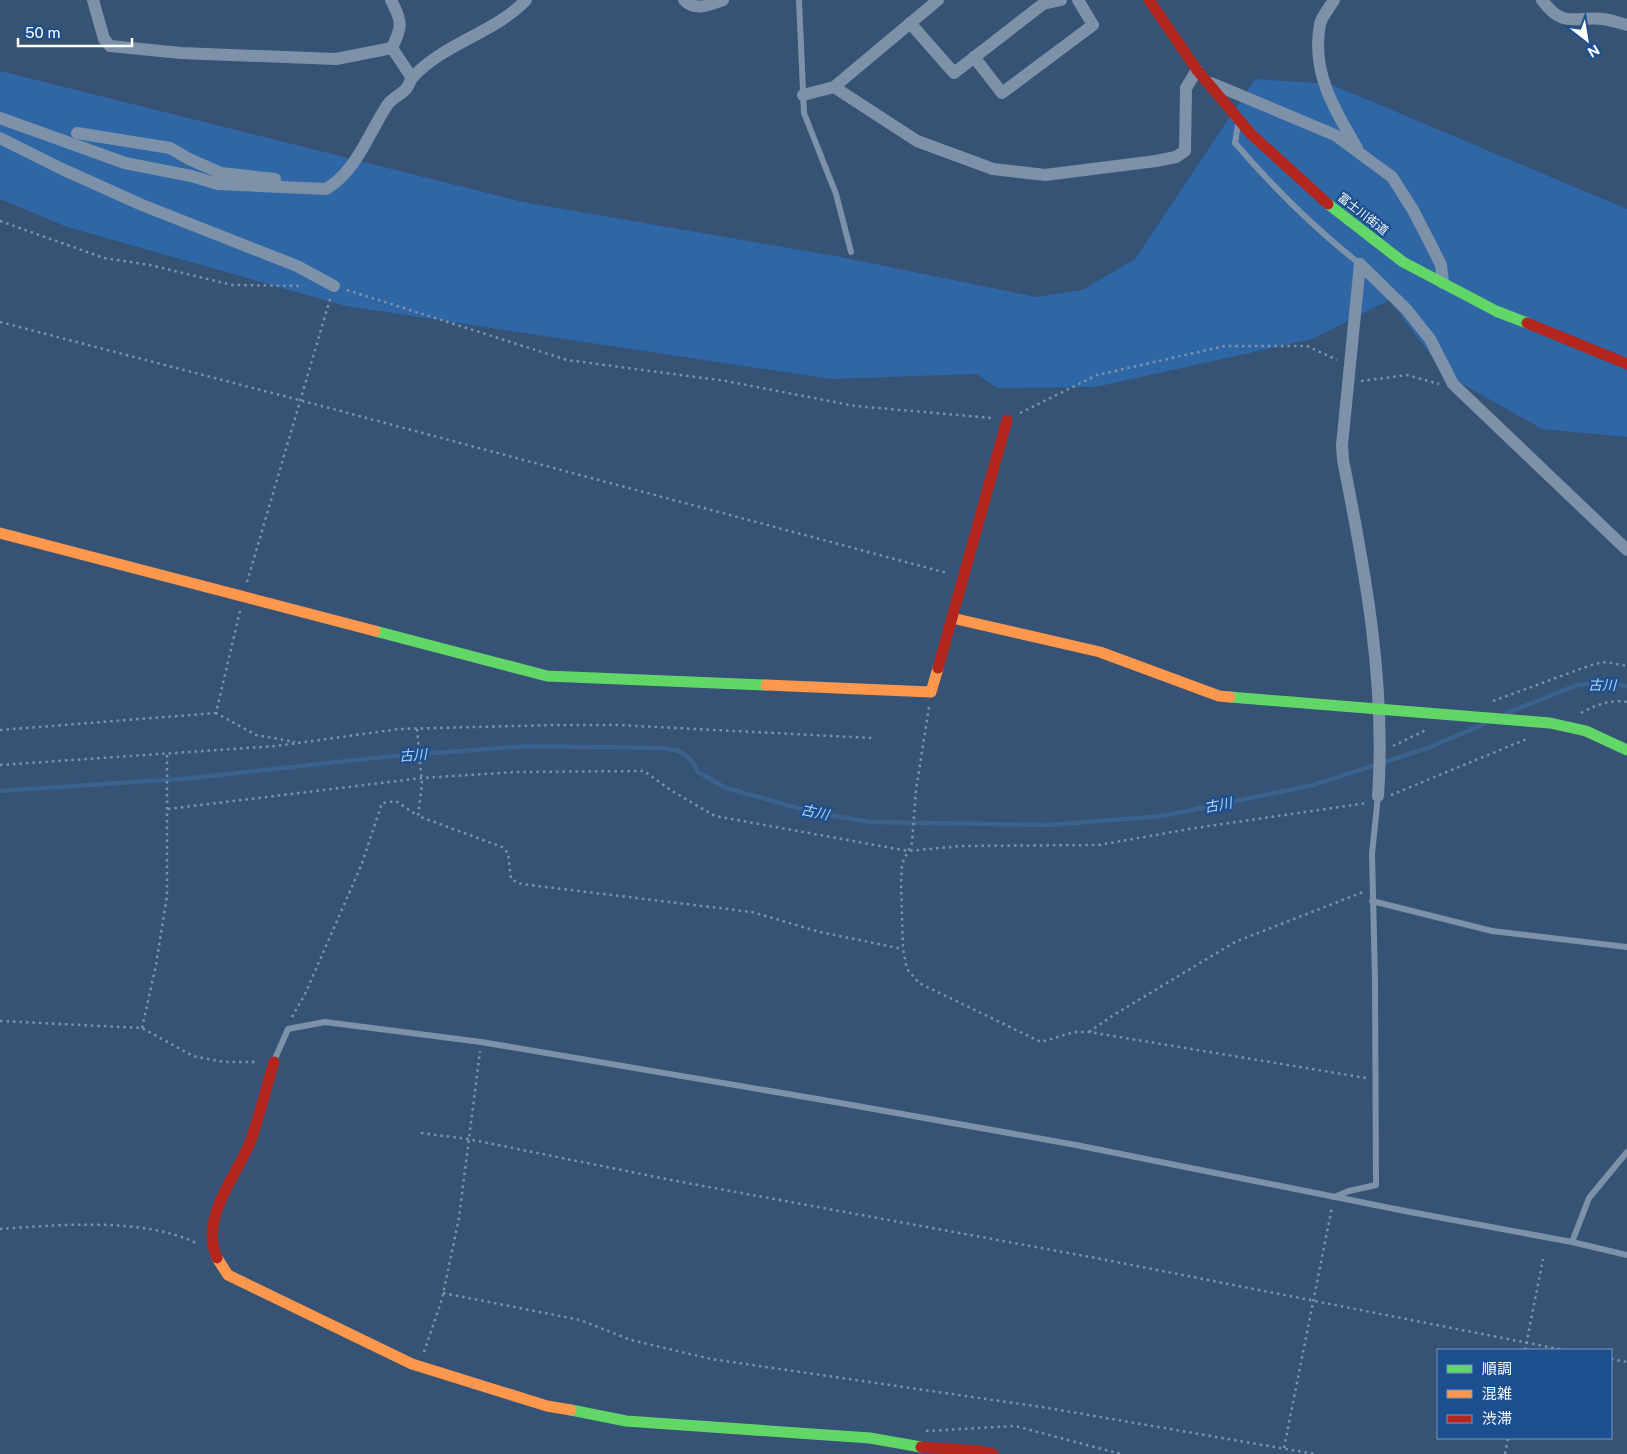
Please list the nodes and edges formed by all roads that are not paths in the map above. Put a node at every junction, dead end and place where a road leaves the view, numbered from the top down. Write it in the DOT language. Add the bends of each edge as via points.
graph roads {
  1 [pos="93,0"];
  2 [pos="391,0"];
  3 [pos="526,0"];
  4 [pos="684,0"];
  5 [pos="723,0"];
  6 [pos="798,0"];
  7 [pos="938,0"];
  8 [pos="1061,0"];
  9 [pos="1078,0"];
  10 [pos="1149,0"];
  11 [pos="1334,0"];
  12 [pos="1542,0"];
  13 [pos="910,23"];
  14 [pos="1627,25"];
  15 [pos="392,48"];
  16 [pos="974,57"];
  17 [pos="1197,70"];
  18 [pos="412,78"];
  19 [pos="1207,82"];
  20 [pos="834,87"];
  21 [pos="802,95"];
  22 [pos="0,118"];
  23 [pos="1239,120"];
  24 [pos="77,133"];
  25 [pos="0,138"];
  26 [pos="1359,152"];
  27 [pos="309,187"];
  28 [pos="851,252"];
  29 [pos="1360,264"];
  30 [pos="1443,283"];
  31 [pos="334,286"];
  32 [pos="1627,364"];
  33 [pos="1006,420"];
  34 [pos="0,533"];
  35 [pos="1627,550"];
  36 [pos="952,618"];
  37 [pos="1379,710"];
  38 [pos="1627,750"];
  39 [pos="1378,799"];
  40 [pos="1372,901"];
  41 [pos="1627,947"];
  42 [pos="274,1062"];
  43 [pos="1627,1152"];
  44 [pos="1334,1197"];
  45 [pos="1572,1242"];
  46 [pos="1627,1256"];
  47 [pos="993,1454"];
  1 -- 15 [label="street" via="104,39 110,46 182,53 336,59"];
  2 -- 15 [label="street" via="401,28"];
  3 -- 18 [label="street" via="499,21 429,62"];
  4 -- 5 [label="street" via="701,8"];
  6 -- 21 [label="lane"];
  7 -- 13 [label="street"];
  8 -- 16 [label="street" via="1043,4"];
  9 -- 16 [label="street" via="1093,25 1002,94"];
  10 -- 17 [label="street, 富士川街道"];
  11 -- 26 [label="street" via="1320,22 1321,72 1330,101"];
  12 -- 14 [label="street" via="1555,14 1574,21 1603,19"];
  13 -- 16 [label="street" via="954,72"];
  13 -- 20 [label="street"];
  15 -- 18 [label="street"];
  17 -- 19 [label="street, 富士川街道"];
  17 -- 20 [label="street" via="1186,88 1185,151 1176,157 1156,161 1045,174 993,169 917,141"];
  18 -- 27 [label="street" via="407,88 390,102 339,182 326,189"];
  19 -- 23 [label="street, 富士川街道"];
  19 -- 26 [label="street" via="1335,135"];
  20 -- 21 [label="street"];
  21 -- 28 [label="lane" via="804,112 836,194"];
  22 -- 27 [label="street" via="125,164 218,184"];
  23 -- 29 [label="lane" via="1235,143 1270,183"];
  23 -- 30 [label="street, 富士川街道" via="1291,172 1350,222 1403,262"];
  24 -- 27 [label="street" via="170,148 221,173 286,180"];
  25 -- 31 [label="street" via="142,205 297,266"];
  26 -- 30 [label="street" via="1392,178 1413,210 1441,266"];
  29 -- 35 [label="street" via="1406,309 1430,339 1453,384"];
  29 -- 37 [label="street" via="1342,445 1364,566"];
  30 -- 32 [label="street, 富士川街道" via="1496,311"];
  33 -- 36 [label="street"];
  34 -- 36 [label="street" via="547,676 931,692"];
  36 -- 37 [label="street" via="1100,652 1219,696"];
  37 -- 38 [label="street" via="1555,725 1586,731"];
  37 -- 39 [label="street"];
  39 -- 40 [label="lane" via="1372,854"];
  40 -- 41 [label="lane" via="1492,931"];
  40 -- 44 [label="lane" via="1376,1185"];
  42 -- 44 [label="lane" via="288,1028 325,1022 481,1042 1067,1144"];
  42 -- 47 [label="street" via="251,1140 217,1214 212,1233 218,1263 228,1276 412,1364 547,1406 626,1421 870,1438 930,1449"];
  43 -- 45 [label="lane" via="1589,1198"];
  44 -- 45 [label="lane"];
  45 -- 46 [label="lane"];
}
